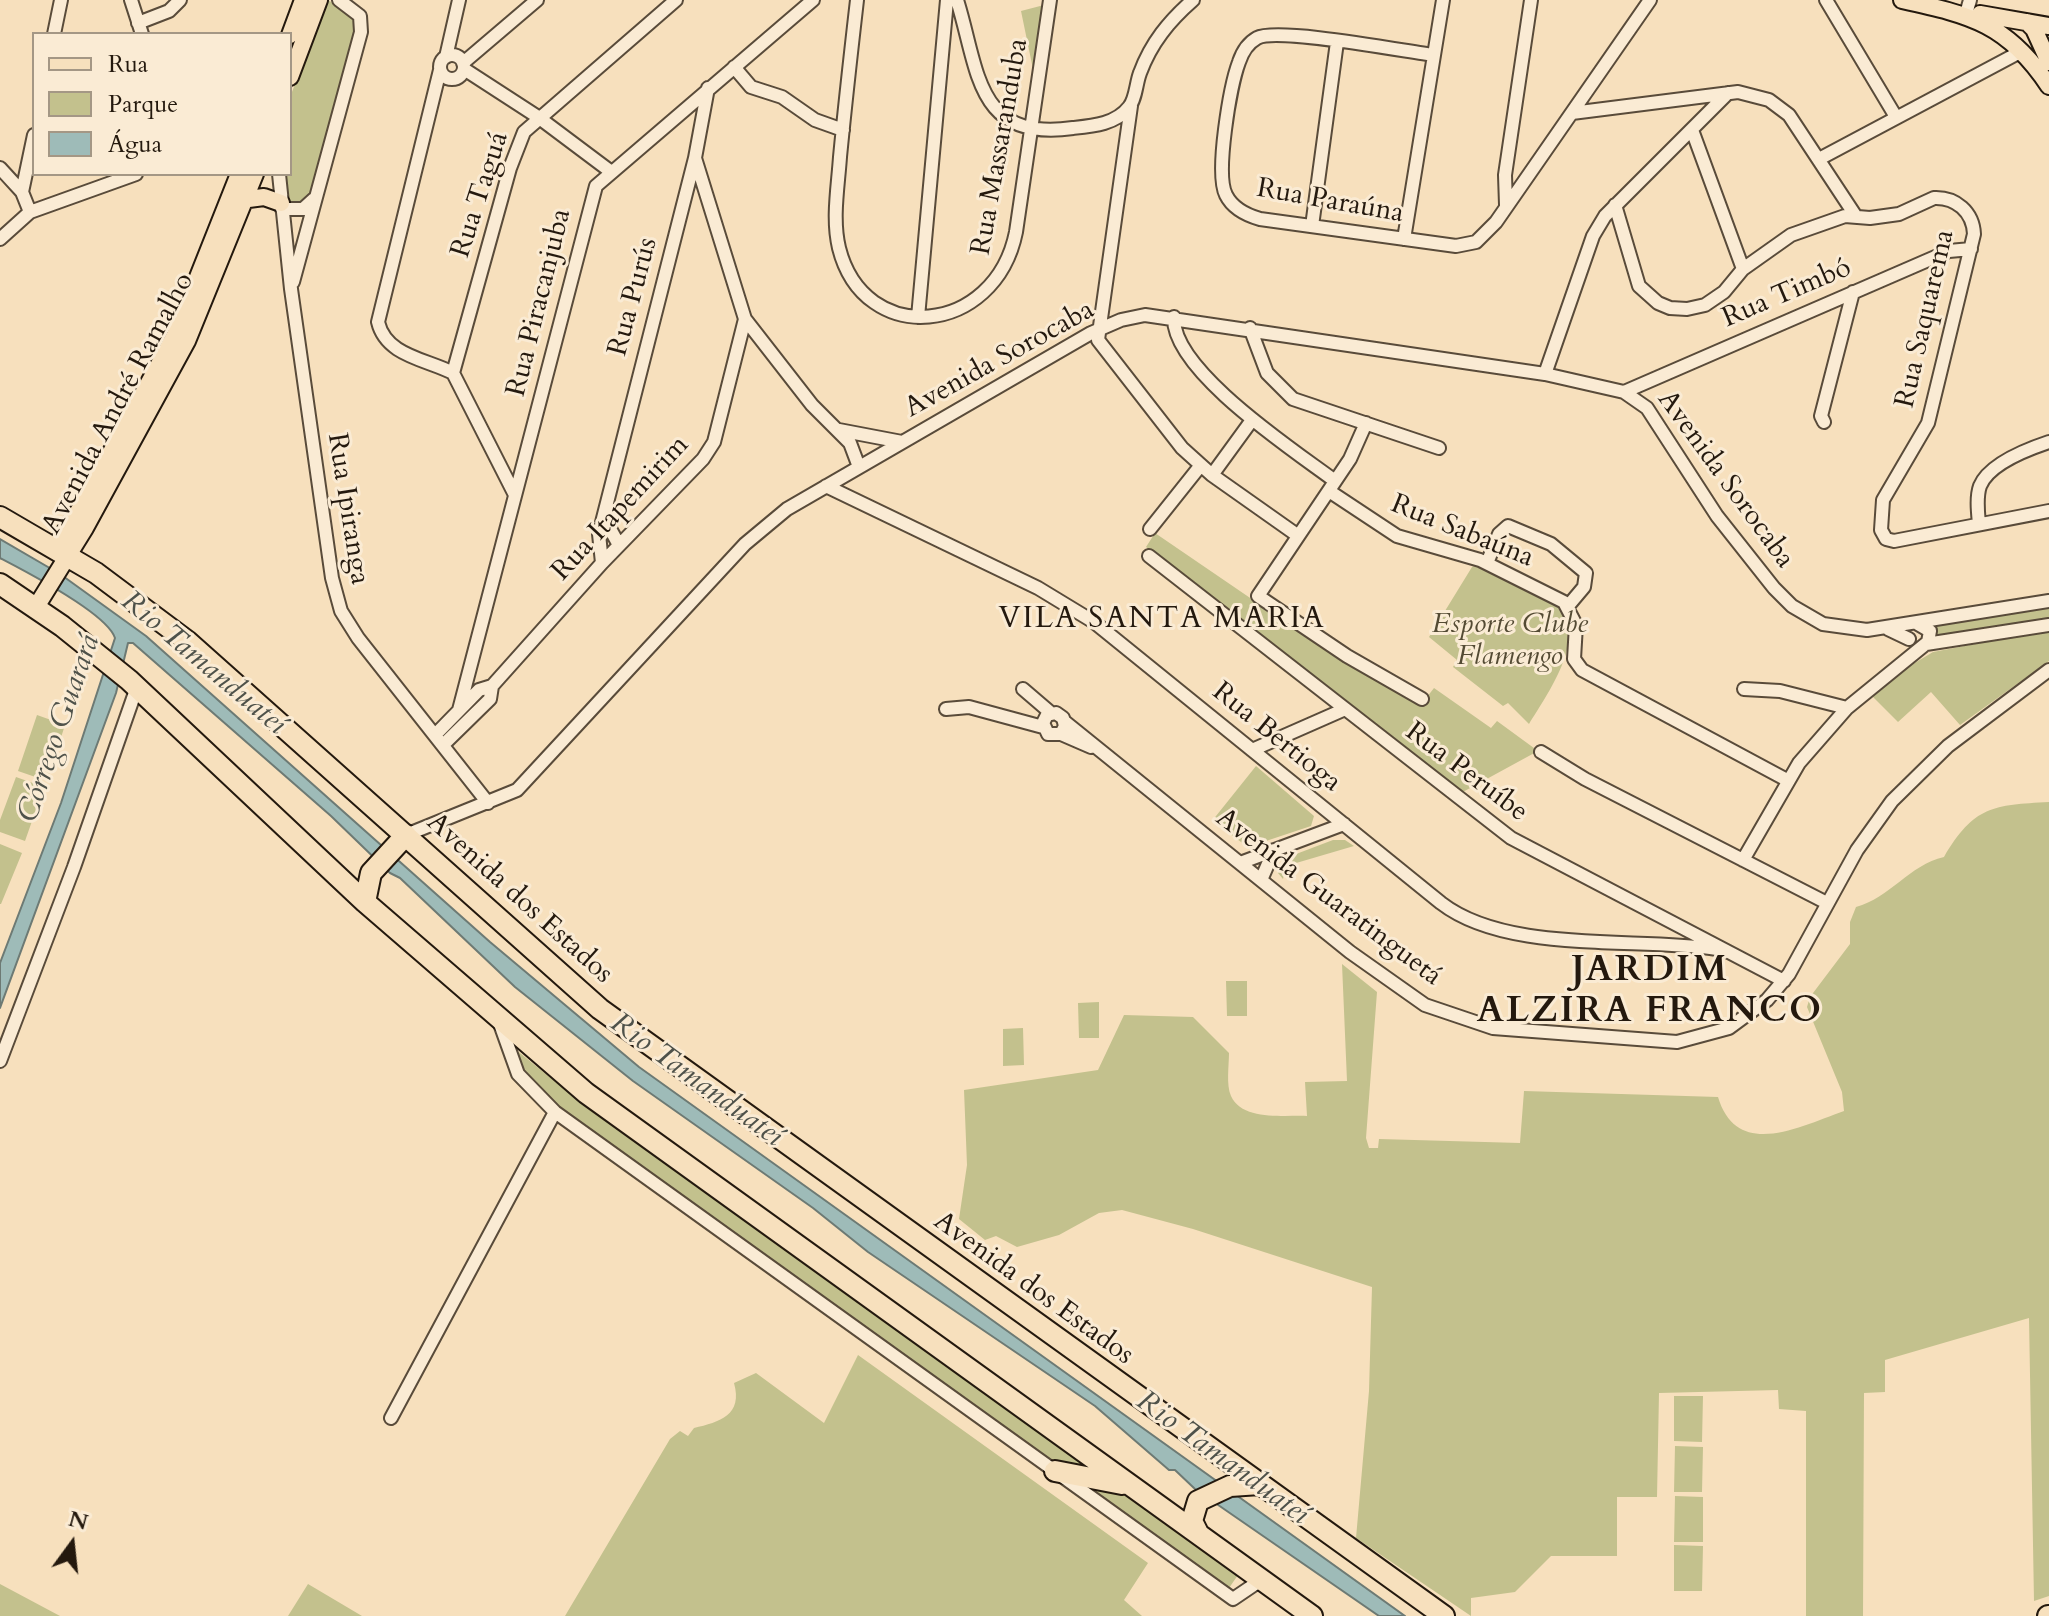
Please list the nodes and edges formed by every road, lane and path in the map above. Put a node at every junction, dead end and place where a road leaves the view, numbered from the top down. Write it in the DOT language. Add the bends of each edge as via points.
graph roads {
  1 [pos="61,0"];
  2 [pos="131,0"];
  3 [pos="180,0"];
  4 [pos="303,0"];
  5 [pos="319,0"];
  6 [pos="339,0"];
  7 [pos="459,0"];
  8 [pos="537,0"];
  9 [pos="676,0"];
  10 [pos="813,0"];
  11 [pos="857,0"];
  12 [pos="947,0"];
  13 [pos="957,0"];
  14 [pos="1050,0"];
  15 [pos="1193,0"];
  16 [pos="1443,0"];
  17 [pos="1531,0"];
  18 [pos="1650,0"];
  19 [pos="1826,0"];
  20 [pos="1902,0"];
  21 [pos="1968,7"];
  22 [pos="2024,22"];
  23 [pos="140,28"];
  24 [pos="54,32"];
  25 [pos="291,32"];
  26 [pos="2008,38"];
  27 [pos="1337,42"];
  28 [pos="2046,43"];
  29 [pos="2022,51"];
  30 [pos="1433,55"];
  31 [pos="1998,61"];
  32 [pos="457,64"];
  33 [pos="734,67"];
  34 [pos="440,70"];
  35 [pos="292,72"];
  36 [pos="2049,86"];
  37 [pos="708,88"];
  38 [pos="1728,93"];
  39 [pos="1131,106"];
  40 [pos="431,107"];
  41 [pos="1572,113"];
  42 [pos="538,117"];
  43 [pos="1896,117"];
  44 [pos="1032,129"];
  45 [pos="843,130"];
  46 [pos="1692,130"];
  47 [pos="32,144"];
  48 [pos="695,158"];
  49 [pos="1819,159"];
  50 [pos="0,168"];
  51 [pos="610,171"];
  52 [pos="130,176"];
  53 [pos="239,176"];
  54 [pos="254,176"];
  55 [pos="279,176"];
  56 [pos="22,192"];
  57 [pos="238,198"];
  58 [pos="314,199"];
  59 [pos="1506,205"];
  60 [pos="1615,205"];
  61 [pos="281,206"];
  62 [pos="30,212"];
  63 [pos="1855,215"];
  64 [pos="1312,226"];
  65 [pos="0,239"];
  66 [pos="1404,239"];
  67 [pos="1971,249"];
  68 [pos="1743,269"];
  69 [pos="291,289"];
  70 [pos="1853,292"];
  71 [pos="918,317"];
  72 [pos="1174,317"];
  73 [pos="745,319"];
  74 [pos="1250,328"];
  75 [pos="1099,329"];
  76 [pos="453,373"];
  77 [pos="1545,374"];
  78 [pos="1624,392"];
  79 [pos="1252,420"];
  80 [pos="1824,422"];
  81 [pos="1366,423"];
  82 [pos="834,428"];
  83 [pos="902,442"];
  84 [pos="2049,442"];
  85 [pos="1439,448"];
  86 [pos="1201,465"];
  87 [pos="859,467"];
  88 [pos="1212,475"];
  89 [pos="826,486"];
  90 [pos="1332,486"];
  91 [pos="515,495"];
  92 [pos="2049,511"];
  93 [pos="0,517"];
  94 [pos="604,518"];
  95 [pos="1979,524"];
  96 [pos="1150,529"];
  97 [pos="1297,535"];
  98 [pos="619,545"];
  99 [pos="1149,556"];
  100 [pos="61,557"];
  101 [pos="602,563"];
  102 [pos="1487,563"];
  103 [pos="0,584"];
  104 [pos="40,601"];
  105 [pos="2049,601"];
  106 [pos="1568,606"];
  107 [pos="1917,624"];
  108 [pos="2049,625"];
  109 [pos="1885,628"];
  110 [pos="1909,640"];
  111 [pos="1925,644"];
  112 [pos="1902,661"];
  113 [pos="472,666"];
  114 [pos="2049,670"];
  115 [pos="133,684"];
  116 [pos="492,686"];
  117 [pos="1023,689"];
  118 [pos="1744,689"];
  119 [pos="1422,699"];
  120 [pos="1847,708"];
  121 [pos="946,709"];
  122 [pos="459,710"];
  123 [pos="1343,710"];
  124 [pos="1051,713"];
  125 [pos="1043,727"];
  126 [pos="1063,728"];
  127 [pos="440,739"];
  128 [pos="1252,750"];
  129 [pos="1541,752"];
  130 [pos="1787,780"];
  131 [pos="488,803"];
  132 [pos="1344,824"];
  133 [pos="401,841"];
  134 [pos="1274,850"];
  135 [pos="1743,860"];
  136 [pos="1240,863"];
  137 [pos="1261,880"];
  138 [pos="365,902"];
  139 [pos="1827,903"];
  140 [pos="1654,914"];
  141 [pos="1659,944"];
  142 [pos="1717,949"];
  143 [pos="1784,981"];
  144 [pos="499,1021"];
  145 [pos="0,1061"];
  146 [pos="555,1112"];
  147 [pos="391,1418"];
  148 [pos="1055,1471"];
  149 [pos="1260,1484"];
  150 [pos="1128,1485"];
  151 [pos="1198,1533"];
  152 [pos="1261,1580"];
  153 [pos="1312,1616"];
  154 [pos="1444,1616"];
  1 -- 24 [label="street"];
  2 -- 23 [label="street"];
  3 -- 23 [label="street"];
  4 -- 25 [label="main road"];
  5 -- 35 [label="main road"];
  6 -- 58 [label="street" via="360,16 361,32"];
  7 -- 32 [label="street" via="449,39"];
  8 -- 32 [label="street"];
  9 -- 42 [label="street, Rua Taguá"];
  10 -- 33 [label="street, Rua Piracanjuba"];
  11 -- 45 [label="street"];
  12 -- 71 [label="street"];
  13 -- 44 [label="street" via="985,99 1002,116"];
  14 -- 44 [label="street, Rua Massaranduba"];
  15 -- 39 [label="street" via="1148,53"];
  16 -- 30 [label="street"];
  17 -- 59 [label="street" via="1505,175"];
  18 -- 41 [label="street, Rua Paraúna"];
  19 -- 43 [label="street"];
  20 -- 21 [label="main road"];
  21 -- 22 [label="main road"];
  21 -- 26 [label="main road"];
  22 -- 26 [label="main road" via="2011,27"];
  22 -- 28 [label="main road"];
  26 -- 29 [label="main road"];
  26 -- 31 [label="street"];
  27 -- 30 [label="street, Rua Paraúna"];
  27 -- 64 [label="street"];
  27 -- 64 [label="street, Rua Paraúna" via="1270,34 1247,47 1236,70 1222,163 1226,196 1241,212"];
  28 -- 29 [label="main road"];
  29 -- 31 [label="street"];
  29 -- 36 [label="main road"];
  30 -- 66 [label="street"];
  31 -- 43 [label="street"];
  32 -- 34 [label="street"];
  32 -- 34 [label="street" via="444,77"];
  32 -- 40 [label="street"];
  32 -- 42 [label="street"];
  33 -- 37 [label="street, Rua Piracanjuba"];
  33 -- 45 [label="street" via="751,87 782,97 815,120"];
  34 -- 40 [label="street"];
  37 -- 48 [label="street, Rua Purús"];
  37 -- 51 [label="street, Rua Piracanjuba"];
  38 -- 41 [label="street"];
  38 -- 46 [label="street"];
  38 -- 49 [label="street" via="1750,93 1777,105"];
  39 -- 44 [label="street" via="1094,125"];
  39 -- 75 [label="street"];
  40 -- 76 [label="street" via="378,322 383,337 399,351"];
  41 -- 59 [label="street, Rua Paraúna"];
  42 -- 51 [label="street"];
  42 -- 76 [label="street, Rua Taguá" via="516,148"];
  43 -- 49 [label="street"];
  44 -- 71 [label="street, Rua Massaranduba" via="1013,246 1002,274 975,302 943,315"];
  45 -- 71 [label="street" via="836,197 843,261 872,300"];
  46 -- 60 [label="street"];
  46 -- 68 [label="street"];
  47 -- 56 [label="street"];
  48 -- 73 [label="street"];
  48 -- 94 [label="street, Rua Purús"];
  49 -- 63 [label="street"];
  50 -- 56 [label="street"];
  51 -- 91 [label="street, Rua Piracanjuba" via="593,194"];
  52 -- 62 [label="street"];
  53 -- 57 [label="main road, Avenida André Ramalho"];
  54 -- 57 [label="main road, Avenida André Ramalho"];
  55 -- 61 [label="street, Rua Ipiranga"];
  56 -- 62 [label="street"];
  57 -- 61 [label="main road" via="264,197"];
  57 -- 100 [label="main road, Avenida André Ramalho" via="196,323"];
  58 -- 61 [label="street" via="303,209"];
  58 -- 69 [label="street"];
  59 -- 66 [label="street, Rua Paraúna" via="1491,229 1470,245"];
  60 -- 68 [label="street, Rua Saquarema" via="1639,286 1658,303 1670,308 1705,305"];
  60 -- 77 [label="street" via="1593,236"];
  61 -- 69 [label="street, Rua Ipiranga"];
  62 -- 65 [label="street"];
  63 -- 67 [label="street, Rua Saquarema" via="1885,218 1928,199 1950,200 1971,220"];
  63 -- 68 [label="street, Rua Saquarema" via="1791,235"];
  64 -- 66 [label="street, Rua Paraúna"];
  67 -- 70 [label="street, Rua Timbó" via="1949,251"];
  67 -- 95 [label="street, Rua Saquarema" via="1928,423 1883,500 1881,530 1894,541"];
  69 -- 127 [label="street, Rua Ipiranga" via="337,599 358,638"];
  70 -- 78 [label="street, Rua Timbó"];
  70 -- 80 [label="street" via="1821,416"];
  72 -- 74 [label="street, Avenida Sorocaba"];
  72 -- 75 [label="street, Avenida Sorocaba" via="1137,316"];
  72 -- 79 [label="street, Rua Sabaúna" via="1178,339 1204,374"];
  73 -- 82 [label="street"];
  73 -- 98 [label="street, Rua Itapemirim" via="709,452"];
  74 -- 77 [label="street, Avenida Sorocaba"];
  74 -- 81 [label="street" via="1267,373 1284,393"];
  75 -- 83 [label="street, Avenida Sorocaba"];
  75 -- 86 [label="street" via="1104,349 1171,436"];
  76 -- 91 [label="street"];
  77 -- 78 [label="street, Avenida Sorocaba"];
  78 -- 109 [label="street, Avenida Sorocaba" via="1647,408 1717,516 1784,599 1823,624"];
  79 -- 88 [label="street"];
  79 -- 90 [label="street, Rua Sabaúna"];
  81 -- 85 [label="street"];
  81 -- 90 [label="street"];
  82 -- 83 [label="street"];
  82 -- 87 [label="street" via="855,451"];
  83 -- 87 [label="street, Avenida Sorocaba"];
  84 -- 95 [label="street" via="2028,449 1984,480"];
  86 -- 88 [label="street"];
  86 -- 96 [label="street"];
  87 -- 89 [label="street, Avenida Sorocaba"];
  88 -- 97 [label="street"];
  89 -- 128 [label="street, Rua Bertioga" via="1075,609"];
  89 -- 131 [label="street, Avenida Sorocaba" via="787,509 745,544 531,777"];
  90 -- 97 [label="street"];
  90 -- 102 [label="street, Rua Sabaúna" via="1397,536"];
  91 -- 113 [label="street, Rua Piracanjuba"];
  92 -- 95 [label="street"];
  93 -- 100 [label="highway, Avenida dos Estados"];
  94 -- 98 [label="street"];
  94 -- 101 [label="street, Rua Purús" via="599,534"];
  97 -- 119 [label="street" via="1258,591 1260,599"];
  98 -- 101 [label="street, Rua Itapemirim"];
  99 -- 123 [label="street, Rua Peruíbe"];
  100 -- 104 [label="main road, Avenida André Ramalho"];
  100 -- 133 [label="highway, Avenida dos Estados" via="187,641"];
  101 -- 116 [label="street, Rua Itapemirim"];
  102 -- 106 [label="street, Rua Sabaúna"];
  102 -- 106 [label="street" via="1501,530 1522,529 1559,549 1586,573 1584,587"];
  103 -- 104 [label="highway"];
  104 -- 115 [label="highway"];
  105 -- 107 [label="street, Avenida Sorocaba"];
  106 -- 130 [label="street" via="1576,625 1574,659 1582,670"];
  107 -- 109 [label="street, Avenida Sorocaba"];
  107 -- 110 [label="street" via="1909,631"];
  107 -- 111 [label="street" via="1930,631"];
  108 -- 111 [label="street"];
  109 -- 110 [label="street, Avenida Sorocaba"];
  110 -- 111 [label="street"];
  110 -- 112 [label="street"];
  111 -- 112 [label="street"];
  112 -- 120 [label="street"];
  113 -- 116 [label="street"];
  113 -- 122 [label="street, Rua Piracanjuba"];
  114 -- 139 [label="street, Avenida Guaratinguetá" via="1910,781 1875,822"];
  115 -- 138 [label="highway"];
  115 -- 145 [label="street" via="74,867"];
  116 -- 122 [label="street, Rua Itapemirim" via="479,690"];
  116 -- 127 [label="street, Rua Itapemirim" via="490,699"];
  117 -- 124 [label="street"];
  118 -- 120 [label="street" via="1780,691"];
  120 -- 130 [label="street"];
  121 -- 125 [label="street" via="969,707"];
  122 -- 127 [label="street, Rua Itapemirim"];
  123 -- 128 [label="street"];
  123 -- 140 [label="street, Rua Peruíbe" via="1511,838"];
  124 -- 125 [label="street"];
  124 -- 126 [label="street" via="1060,715"];
  125 -- 126 [label="street" via="1048,734"];
  126 -- 136 [label="street, Avenida Guaratinguetá"];
  127 -- 131 [label="street, Rua Ipiranga"];
  128 -- 132 [label="street, Rua Bertioga"];
  129 -- 135 [label="street"];
  130 -- 135 [label="street"];
  131 -- 133 [label="street, Avenida Sorocaba"];
  132 -- 134 [label="street"];
  132 -- 141 [label="street, Rua Bertioga" via="1466,919 1526,935"];
  133 -- 138 [label="highway" via="371,873"];
  133 -- 149 [label="highway, Avenida dos Estados" via="600,1009"];
  134 -- 136 [label="street"];
  134 -- 137 [label="street"];
  135 -- 139 [label="street"];
  136 -- 137 [label="street, Avenida Guaratinguetá"];
  137 -- 143 [label="street, Avenida Guaratinguetá" via="1398,988 1442,1012 1493,1028 1693,1040 1750,1015"];
  138 -- 144 [label="highway"];
  139 -- 143 [label="street, Avenida Guaratinguetá"];
  140 -- 141 [label="street"];
  140 -- 142 [label="street, Rua Peruíbe"];
  141 -- 142 [label="street, Rua Bertioga"];
  142 -- 143 [label="street, Rua Peruíbe"];
  144 -- 146 [label="street" via="518,1074"];
  144 -- 150 [label="highway" via="586,1093"];
  146 -- 147 [label="street"];
  146 -- 148 [label="street"];
  148 -- 150 [label="highway"];
  148 -- 152 [label="street" via="1233,1599"];
  149 -- 151 [label="highway" via="1238,1484 1198,1501 1192,1513"];
  149 -- 154 [label="highway, Avenida dos Estados"];
  150 -- 151 [label="highway"];
  151 -- 152 [label="highway"];
  152 -- 153 [label="highway"];
}
